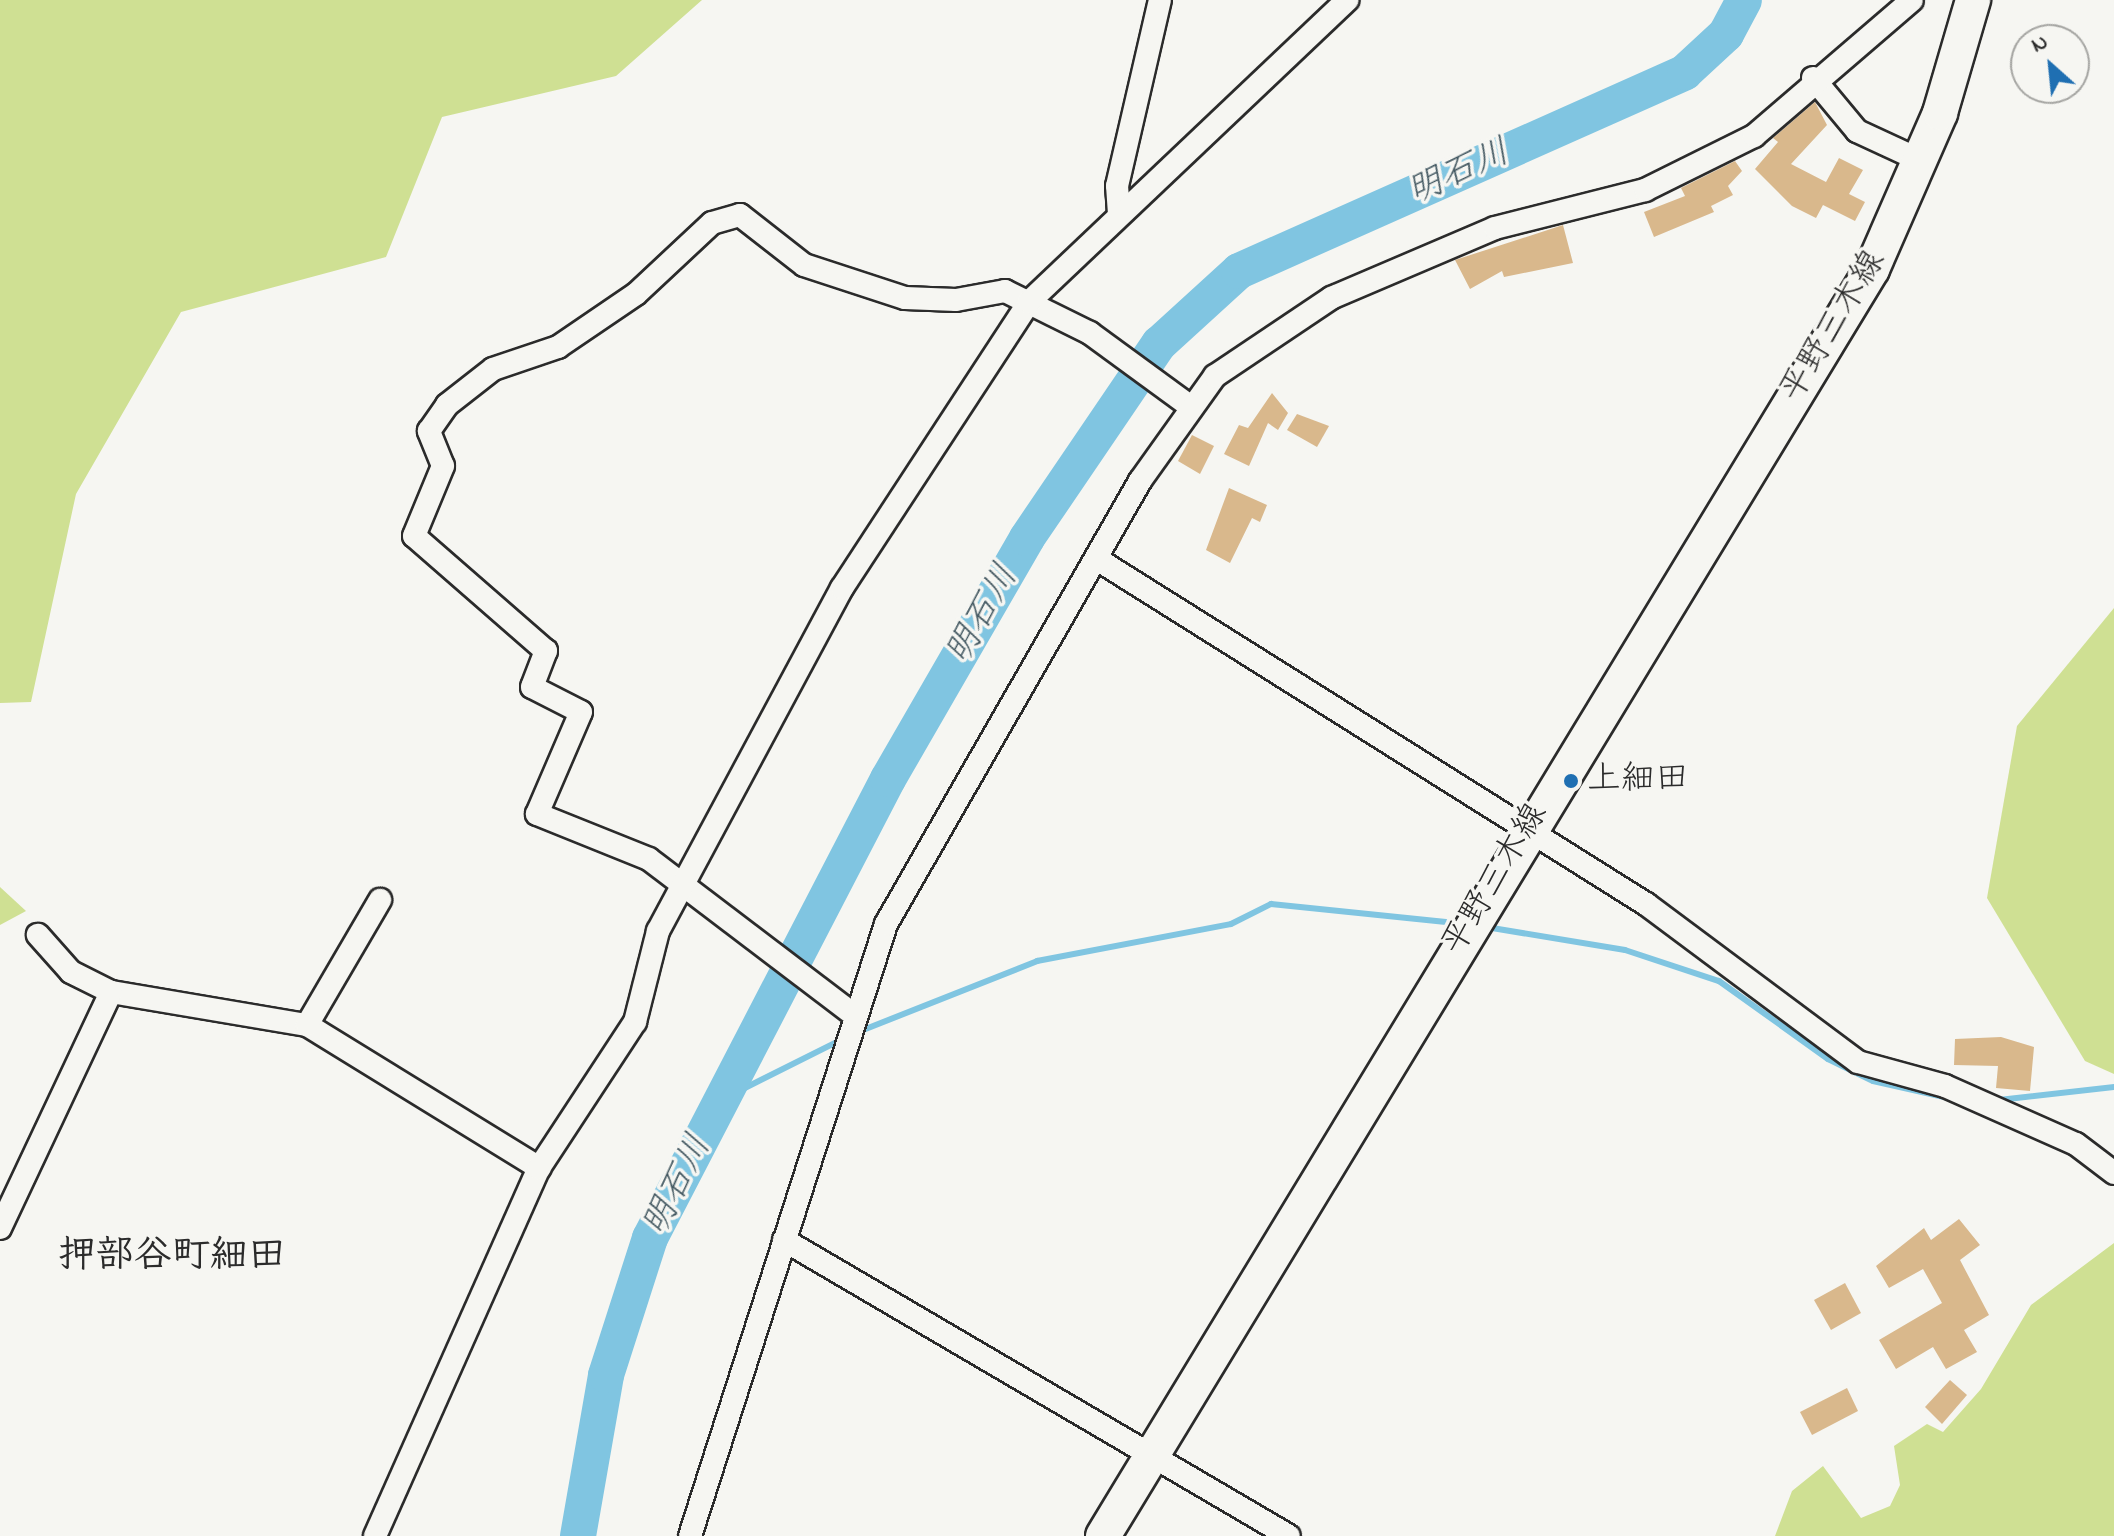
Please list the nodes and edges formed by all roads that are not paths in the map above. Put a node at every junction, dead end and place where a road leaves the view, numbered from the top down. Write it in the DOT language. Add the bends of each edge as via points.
graph roads {
  1 [pos="1160,0"];
  2 [pos="1347,0"];
  3 [pos="1912,0"];
  4 [pos="1973,0"];
  5 [pos="1813,78"];
  6 [pos="1922,161"];
  7 [pos="1119,214"];
  8 [pos="1029,302"];
  9 [pos="1191,407"];
  10 [pos="1100,561"];
  11 [pos="1528,826"];
  12 [pos="682,887"];
  13 [pos="380,900"];
  14 [pos="38,935"];
  15 [pos="111,992"];
  16 [pos="853,1014"];
  17 [pos="307,1025"];
  18 [pos="539,1168"];
  19 [pos="2114,1173"];
  20 [pos="0,1228"];
  21 [pos="784,1240"];
  22 [pos="1153,1456"];
  23 [pos="375,1536"];
  24 [pos="690,1536"];
  25 [pos="1103,1536"];
  26 [pos="1289,1536"];
  1 -- 7 [label="street" via="1117,186"];
  2 -- 7 [label="street"];
  3 -- 5 [label="street"];
  4 -- 6 [label="main road, 平野三木線"];
  5 -- 6 [label="street" via="1857,131"];
  5 -- 9 [label="street" via="1754,136 1645,190 1495,228 1331,298 1251,347"];
  6 -- 11 [label="main road, 平野三木線" via="1872,269"];
  7 -- 8 [label="street"];
  8 -- 9 [label="street" via="1090,333"];
  8 -- 12 [label="street" via="842,588"];
  8 -- 12 [label="street" via="1005,291 956,300 905,298 804,265 740,215 712,223 636,294 558,347 493,369 447,405 429,431 443,466 414,536 546,651 532,687 581,712 537,814 649,859"];
  9 -- 10 [label="street" via="1140,481"];
  10 -- 11 [label="street"];
  10 -- 16 [label="street" via="886,924"];
  11 -- 19 [label="street" via="1646,904 1858,1062 1945,1086 2076,1144"];
  11 -- 22 [label="main road, 平野三木線"];
  12 -- 16 [label="street"];
  12 -- 18 [label="street" via="658,931 635,1022"];
  13 -- 17 [label="street"];
  14 -- 15 [label="street" via="71,972"];
  15 -- 17 [label="street"];
  15 -- 20 [label="street"];
  16 -- 21 [label="street"];
  17 -- 18 [label="street"];
  18 -- 23 [label="street"];
  21 -- 22 [label="street"];
  21 -- 24 [label="street"];
  22 -- 25 [label="main road, 平野三木線"];
  22 -- 26 [label="street"];
}
